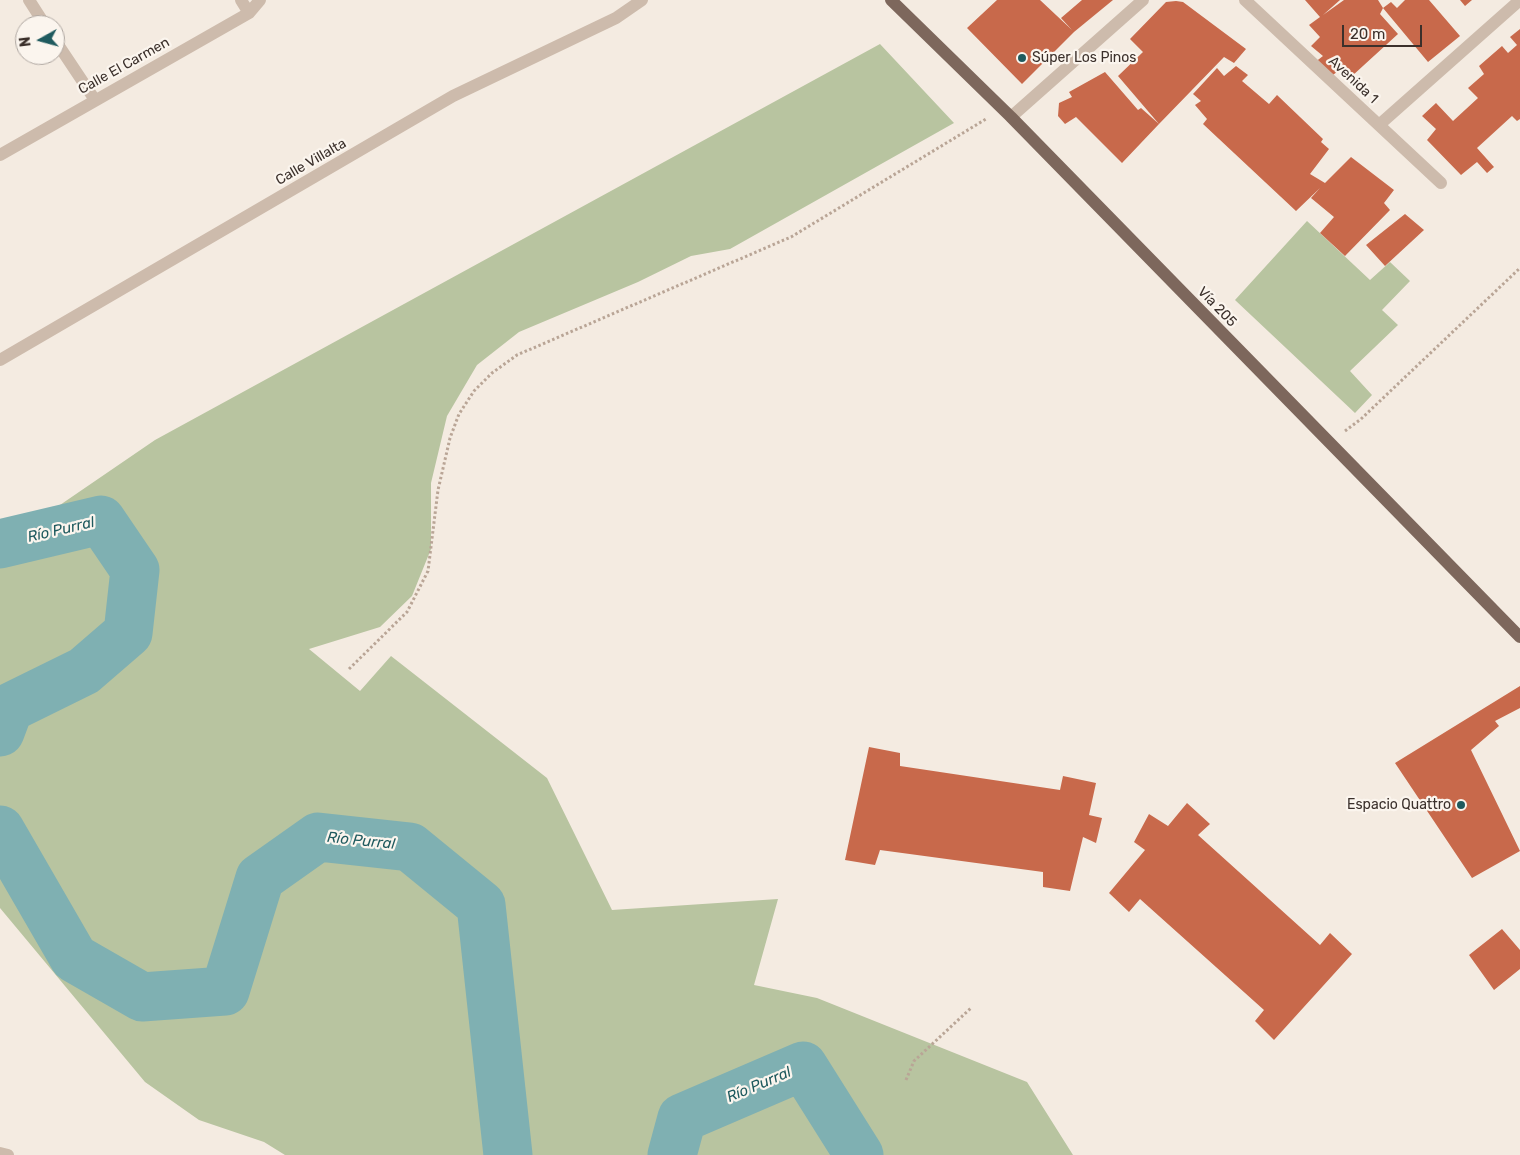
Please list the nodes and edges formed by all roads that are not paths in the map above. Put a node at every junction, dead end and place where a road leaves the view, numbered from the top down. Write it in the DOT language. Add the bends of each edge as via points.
graph roads {
  1 [pos="29,0"];
  2 [pos="241,0"];
  3 [pos="260,0"];
  4 [pos="642,0"];
  5 [pos="891,0"];
  6 [pos="1143,0"];
  7 [pos="1245,0"];
  8 [pos="1520,0"];
  9 [pos="249,13"];
  10 [pos="39,15"];
  11 [pos="65,55"];
  12 [pos="95,100"];
  13 [pos="1011,118"];
  14 [pos="1379,125"];
  15 [pos="0,155"];
  16 [pos="1441,183"];
  17 [pos="0,360"];
  18 [pos="1520,637"];
  19 [pos="0,1153"];
  20 [pos="8,1155"];
  1 -- 10 [label="street"];
  2 -- 9 [label="street"];
  3 -- 9 [label="street, Calle El Carmen"];
  4 -- 17 [label="street, Calle Villalta" via="616,18 454,96"];
  5 -- 13 [label="main road, Vía 205"];
  6 -- 13 [label="street"];
  7 -- 14 [label="street, Avenida 1"];
  8 -- 14 [label="street"];
  9 -- 12 [label="street, Calle El Carmen"];
  11 -- 12 [label="street"];
  12 -- 15 [label="street, Calle El Carmen"];
  13 -- 18 [label="main road, Vía 205"];
  14 -- 16 [label="street, Avenida 1"];
  19 -- 20 [label="street"];
}
